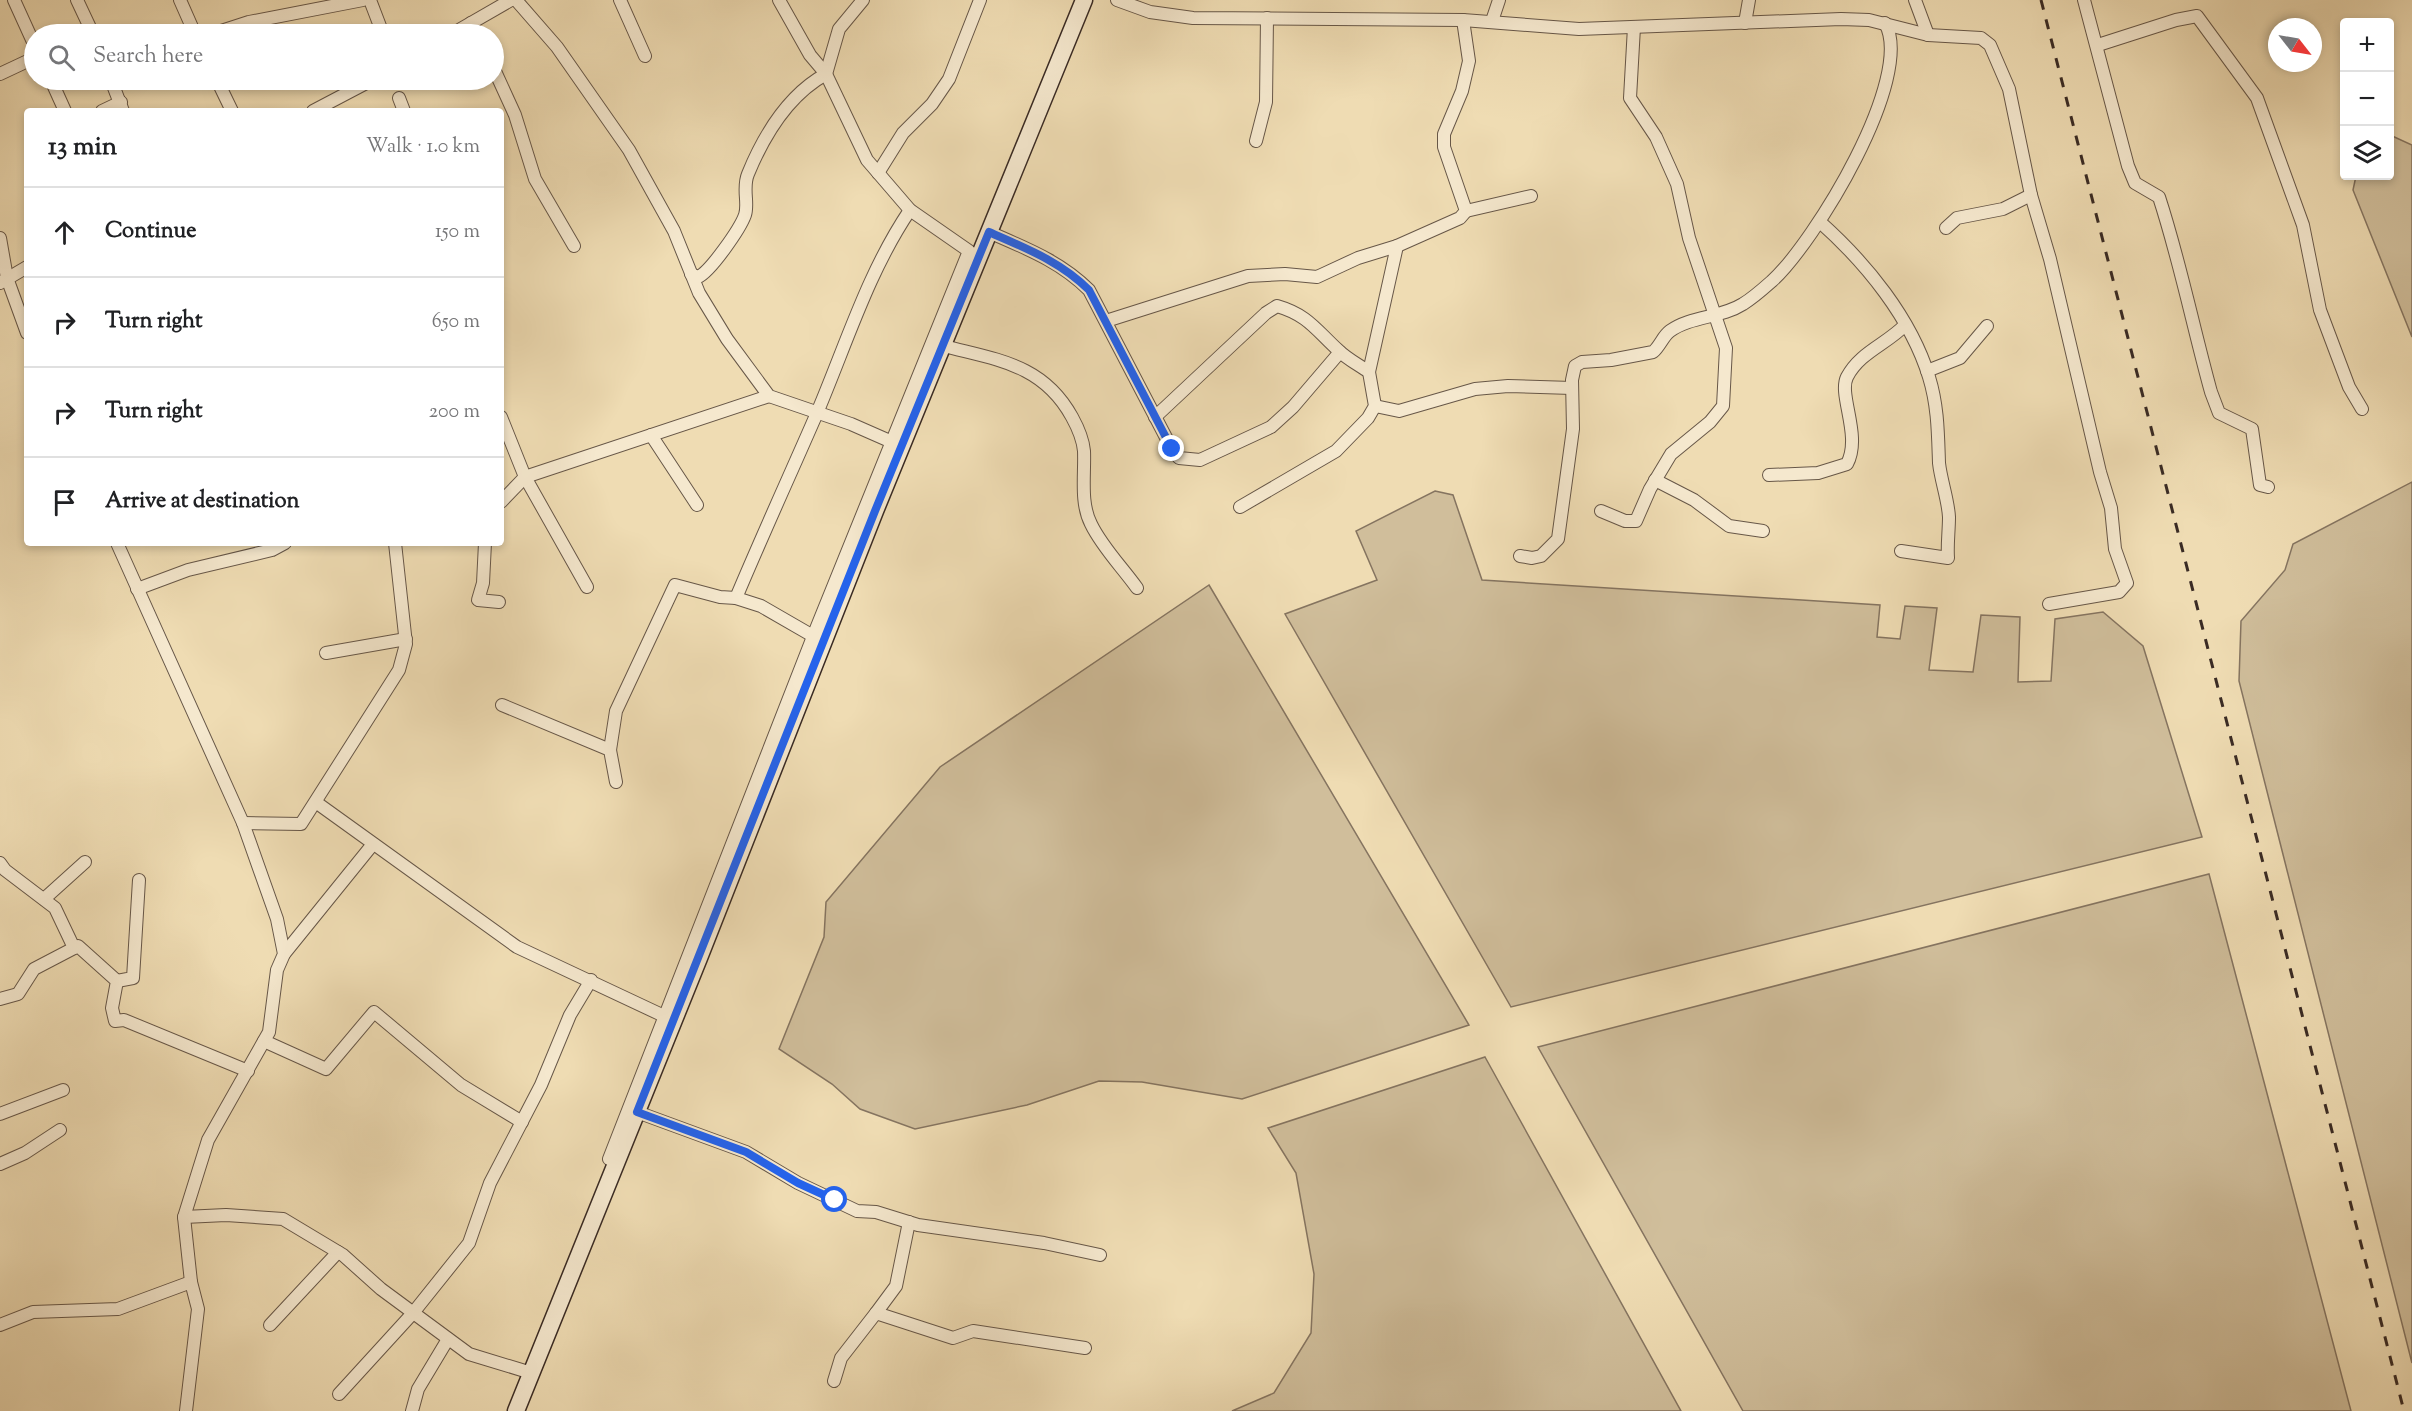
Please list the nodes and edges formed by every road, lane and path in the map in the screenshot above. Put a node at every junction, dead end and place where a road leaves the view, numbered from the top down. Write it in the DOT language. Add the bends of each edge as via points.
graph roads {
  1 [pos="14,0"];
  2 [pos="77,0"];
  3 [pos="180,0"];
  4 [pos="363,0"];
  5 [pos="370,0"];
  6 [pos="511,0"];
  7 [pos="516,0"];
  8 [pos="620,0"];
  9 [pos="779,0"];
  10 [pos="864,0"];
  11 [pos="980,0"];
  12 [pos="1084,0"];
  13 [pos="1117,0"];
  14 [pos="1499,0"];
  15 [pos="1749,0"];
  16 [pos="2084,0"];
  17 [pos="1916,4"];
  18 [pos="1267,18"];
  19 [pos="1463,20"];
  20 [pos="1492,21"];
  21 [pos="1745,23"];
  22 [pos="25,24"];
  23 [pos="88,24"];
  24 [pos="191,24"];
  25 [pos="243,24"];
  26 [pos="379,24"];
  27 [pos="480,24"];
  28 [pos="1891,24"];
  29 [pos="1634,27"];
  30 [pos="1928,35"];
  31 [pos="2098,45"];
  32 [pos="645,56"];
  33 [pos="24,63"];
  34 [pos="0,74"];
  35 [pos="826,74"];
  36 [pos="56,90"];
  37 [pos="115,90"];
  38 [pos="222,90"];
  39 [pos="353,90"];
  40 [pos="504,90"];
  41 [pos="399,98"];
  42 [pos="122,107"];
  43 [pos="64,108"];
  44 [pos="231,108"];
  45 [pos="319,108"];
  46 [pos="403,108"];
  47 [pos="1256,141"];
  48 [pos="878,173"];
  49 [pos="2031,195"];
  50 [pos="1531,196"];
  51 [pos="910,210"];
  52 [pos="1466,211"];
  53 [pos="1820,222"];
  54 [pos="1946,228"];
  55 [pos="989,232"];
  56 [pos="0,238"];
  57 [pos="574,246"];
  58 [pos="1397,246"];
  59 [pos="24,269"];
  60 [pos="692,274"];
  61 [pos="4,281"];
  62 [pos="1715,314"];
  63 [pos="1106,321"];
  64 [pos="1905,325"];
  65 [pos="24,326"];
  66 [pos="1987,326"];
  67 [pos="944,345"];
  68 [pos="1340,352"];
  69 [pos="1927,371"];
  70 [pos="1370,372"];
  71 [pos="1572,388"];
  72 [pos="769,396"];
  73 [pos="1375,406"];
  74 [pos="2362,409"];
  75 [pos="817,412"];
  76 [pos="1155,417"];
  77 [pos="504,424"];
  78 [pos="651,435"];
  79 [pos="892,442"];
  80 [pos="1769,476"];
  81 [pos="525,477"];
  82 [pos="1655,480"];
  83 [pos="2268,487"];
  84 [pos="504,499"];
  85 [pos="697,505"];
  86 [pos="1240,507"];
  87 [pos="1601,511"];
  88 [pos="1763,531"];
  89 [pos="118,546"];
  90 [pos="279,546"];
  91 [pos="395,546"];
  92 [pos="485,546"];
  93 [pos="1901,551"];
  94 [pos="1520,556"];
  95 [pos="587,587"];
  96 [pos="1137,588"];
  97 [pos="137,589"];
  98 [pos="736,598"];
  99 [pos="499,602"];
  100 [pos="2049,604"];
  101 [pos="813,636"];
  102 [pos="406,639"];
  103 [pos="326,653"];
  104 [pos="502,705"];
  105 [pos="610,750"];
  106 [pos="616,782"];
  107 [pos="317,802"];
  108 [pos="243,823"];
  109 [pos="373,844"];
  110 [pos="85,862"];
  111 [pos="0,864"];
  112 [pos="139,880"];
  113 [pos="44,899"];
  114 [pos="74,948"];
  115 [pos="284,954"];
  116 [pos="591,980"];
  117 [pos="117,981"];
  118 [pos="0,999"];
  119 [pos="664,1017"];
  120 [pos="264,1041"];
  121 [pos="248,1071"];
  122 [pos="63,1090"];
  123 [pos="637,1112"];
  124 [pos="0,1114"];
  125 [pos="522,1122"];
  126 [pos="60,1130"];
  127 [pos="0,1164"];
  128 [pos="184,1217"];
  129 [pos="909,1222"];
  130 [pos="338,1252"];
  131 [pos="1100,1256"];
  132 [pos="191,1282"];
  133 [pos="413,1313"];
  134 [pos="876,1313"];
  135 [pos="0,1325"];
  136 [pos="270,1325"];
  137 [pos="448,1339"];
  138 [pos="1085,1348"];
  139 [pos="525,1371"];
  140 [pos="834,1381"];
  141 [pos="339,1394"];
  142 [pos="186,1411"];
  143 [pos="412,1411"];
  144 [pos="508,1411"];
  145 [pos="516,1411"];
  1 -- 22 [label="street"];
  2 -- 23 [label="street"];
  3 -- 24 [label="street"];
  4 -- 25 [label="street"];
  5 -- 26 [label="street"];
  6 -- 27 [label="street"];
  7 -- 60 [label="street" via="551,40 629,150 674,231"];
  8 -- 32 [label="street"];
  9 -- 35 [label="street" via="810,55"];
  10 -- 35 [label="street" via="839,29"];
  11 -- 48 [label="street" via="950,79 903,133"];
  12 -- 55 [label="main road"];
  13 -- 18 [label="street" via="1150,12 1193,18"];
  14 -- 20 [label="street"];
  15 -- 21 [label="street"];
  16 -- 31 [label="street"];
  17 -- 28 [label="street" via="1911,15"];
  17 -- 30 [label="street"];
  18 -- 19 [label="street"];
  18 -- 47 [label="street" via="1266,102"];
  19 -- 20 [label="street"];
  19 -- 52 [label="street" via="1469,61 1444,141"];
  20 -- 29 [label="street" via="1579,29"];
  21 -- 28 [label="street" via="1841,19"];
  21 -- 29 [label="street"];
  28 -- 30 [label="street"];
  28 -- 53 [label="street" via="1893,40 1880,104"];
  29 -- 62 [label="street" via="1630,98 1656,137 1677,184 1689,238"];
  30 -- 49 [label="street" via="1981,38 1990,45 2008,89"];
  31 -- 74 [label="street" via="2197,16 2247,80 2292,189 2320,310 2349,387"];
  31 -- 83 [label="street" via="2128,166 2135,183 2158,197 2164,213 2219,413 2252,429 2260,485"];
  33 -- 34 [label="street"];
  35 -- 48 [label="street" via="867,160"];
  35 -- 60 [label="street" via="813,81 774,122 747,175 746,213 706,273 698,277"];
  36 -- 43 [label="street"];
  37 -- 42 [label="street"];
  38 -- 44 [label="street"];
  39 -- 45 [label="street"];
  40 -- 57 [label="street" via="535,179"];
  41 -- 46 [label="street"];
  48 -- 51 [label="street"];
  49 -- 54 [label="street" via="2003,209 1957,218"];
  49 -- 100 [label="street" via="2111,508 2115,549 2127,583 2119,592"];
  50 -- 52 [label="street"];
  51 -- 75 [label="street" via="890,239 864,294"];
  51 -- 79 [label="street" via="969,251"];
  52 -- 58 [label="street" via="1460,218"];
  53 -- 62 [label="street" via="1772,281 1743,304"];
  53 -- 64 [label="street" via="1866,269"];
  55 -- 63 [label="street" via="1071,272 1089,290"];
  55 -- 67 [label="main road"];
  56 -- 61 [label="street"];
  58 -- 63 [label="street" via="1317,277 1248,276"];
  58 -- 70 [label="street"];
  59 -- 61 [label="street"];
  60 -- 72 [label="street" via="727,339"];
  61 -- 65 [label="street"];
  62 -- 71 [label="street" via="1668,332 1653,352 1582,362 1575,366"];
  62 -- 82 [label="street" via="1726,348 1723,405 1710,422 1671,454"];
  63 -- 76 [label="street"];
  64 -- 69 [label="street"];
  64 -- 80 [label="street" via="1869,351 1848,376 1852,452 1847,464 1818,473"];
  66 -- 69 [label="street" via="1960,358"];
  67 -- 96 [label="street" via="1006,360 1042,379 1062,399 1083,448 1085,504 1090,524"];
  67 -- 123 [label="main road" via="870,521"];
  68 -- 70 [label="street"];
  68 -- 76 [label="street" via="1297,312 1277,306"];
  68 -- 76 [label="street" via="1271,427 1200,460 1179,458"];
  69 -- 93 [label="street" via="1938,421 1939,466 1947,497 1948,558"];
  70 -- 73 [label="street"];
  71 -- 73 [label="street" via="1486,388 1399,411"];
  71 -- 94 [label="street" via="1573,429 1558,539 1541,556"];
  72 -- 75 [label="street"];
  72 -- 78 [label="street"];
  73 -- 86 [label="street" via="1335,451"];
  75 -- 79 [label="street"];
  75 -- 98 [label="street"];
  77 -- 81 [label="street"];
  78 -- 81 [label="street"];
  78 -- 85 [label="street"];
  79 -- 101 [label="street"];
  81 -- 84 [label="street"];
  81 -- 95 [label="street"];
  82 -- 87 [label="street" via="1636,521 1625,521"];
  82 -- 88 [label="street" via="1694,500 1729,526"];
  89 -- 97 [label="street"];
  90 -- 97 [label="street" via="188,570"];
  91 -- 102 [label="street"];
  92 -- 99 [label="street" via="478,600"];
  97 -- 108 [label="street"];
  98 -- 101 [label="street" via="761,606"];
  98 -- 105 [label="street" via="675,585 616,711"];
  101 -- 119 [label="street"];
  102 -- 103 [label="street"];
  102 -- 107 [label="street" via="399,670"];
  104 -- 105 [label="street"];
  105 -- 106 [label="street"];
  107 -- 108 [label="street" via="301,824"];
  107 -- 109 [label="street"];
  108 -- 115 [label="street" via="278,919"];
  109 -- 115 [label="street"];
  109 -- 116 [label="street" via="517,947"];
  110 -- 113 [label="street"];
  111 -- 113 [label="street"];
  112 -- 117 [label="street" via="133,978"];
  113 -- 114 [label="street" via="56,908"];
  114 -- 117 [label="street" via="78,946"];
  114 -- 118 [label="street" via="34,969 18,994"];
  115 -- 120 [label="street" via="277,970 269,1032"];
  116 -- 119 [label="street"];
  116 -- 125 [label="street" via="570,1015"];
  117 -- 121 [label="street" via="112,1008 115,1021 124,1020"];
  119 -- 139 [label="street"];
  120 -- 121 [label="street"];
  120 -- 125 [label="street" via="326,1069 374,1012 461,1085"];
  121 -- 128 [label="street" via="208,1140"];
  122 -- 124 [label="street"];
  123 -- 129 [label="street" via="746,1152 857,1211"];
  123 -- 145 [label="main road"];
  125 -- 133 [label="street" via="490,1184 469,1243"];
  126 -- 127 [label="street"];
  128 -- 130 [label="street" via="226,1215 283,1220"];
  128 -- 132 [label="street"];
  129 -- 131 [label="street"];
  129 -- 134 [label="street" via="896,1286"];
  130 -- 133 [label="street"];
  130 -- 136 [label="street"];
  132 -- 135 [label="street" via="118,1310 33,1312"];
  132 -- 142 [label="street" via="198,1309"];
  133 -- 137 [label="street"];
  133 -- 141 [label="street"];
  134 -- 138 [label="street" via="952,1338 973,1331"];
  134 -- 140 [label="street" via="842,1358"];
  137 -- 139 [label="street" via="469,1354"];
  137 -- 143 [label="street" via="418,1389"];
  139 -- 144 [label="street"];
}
